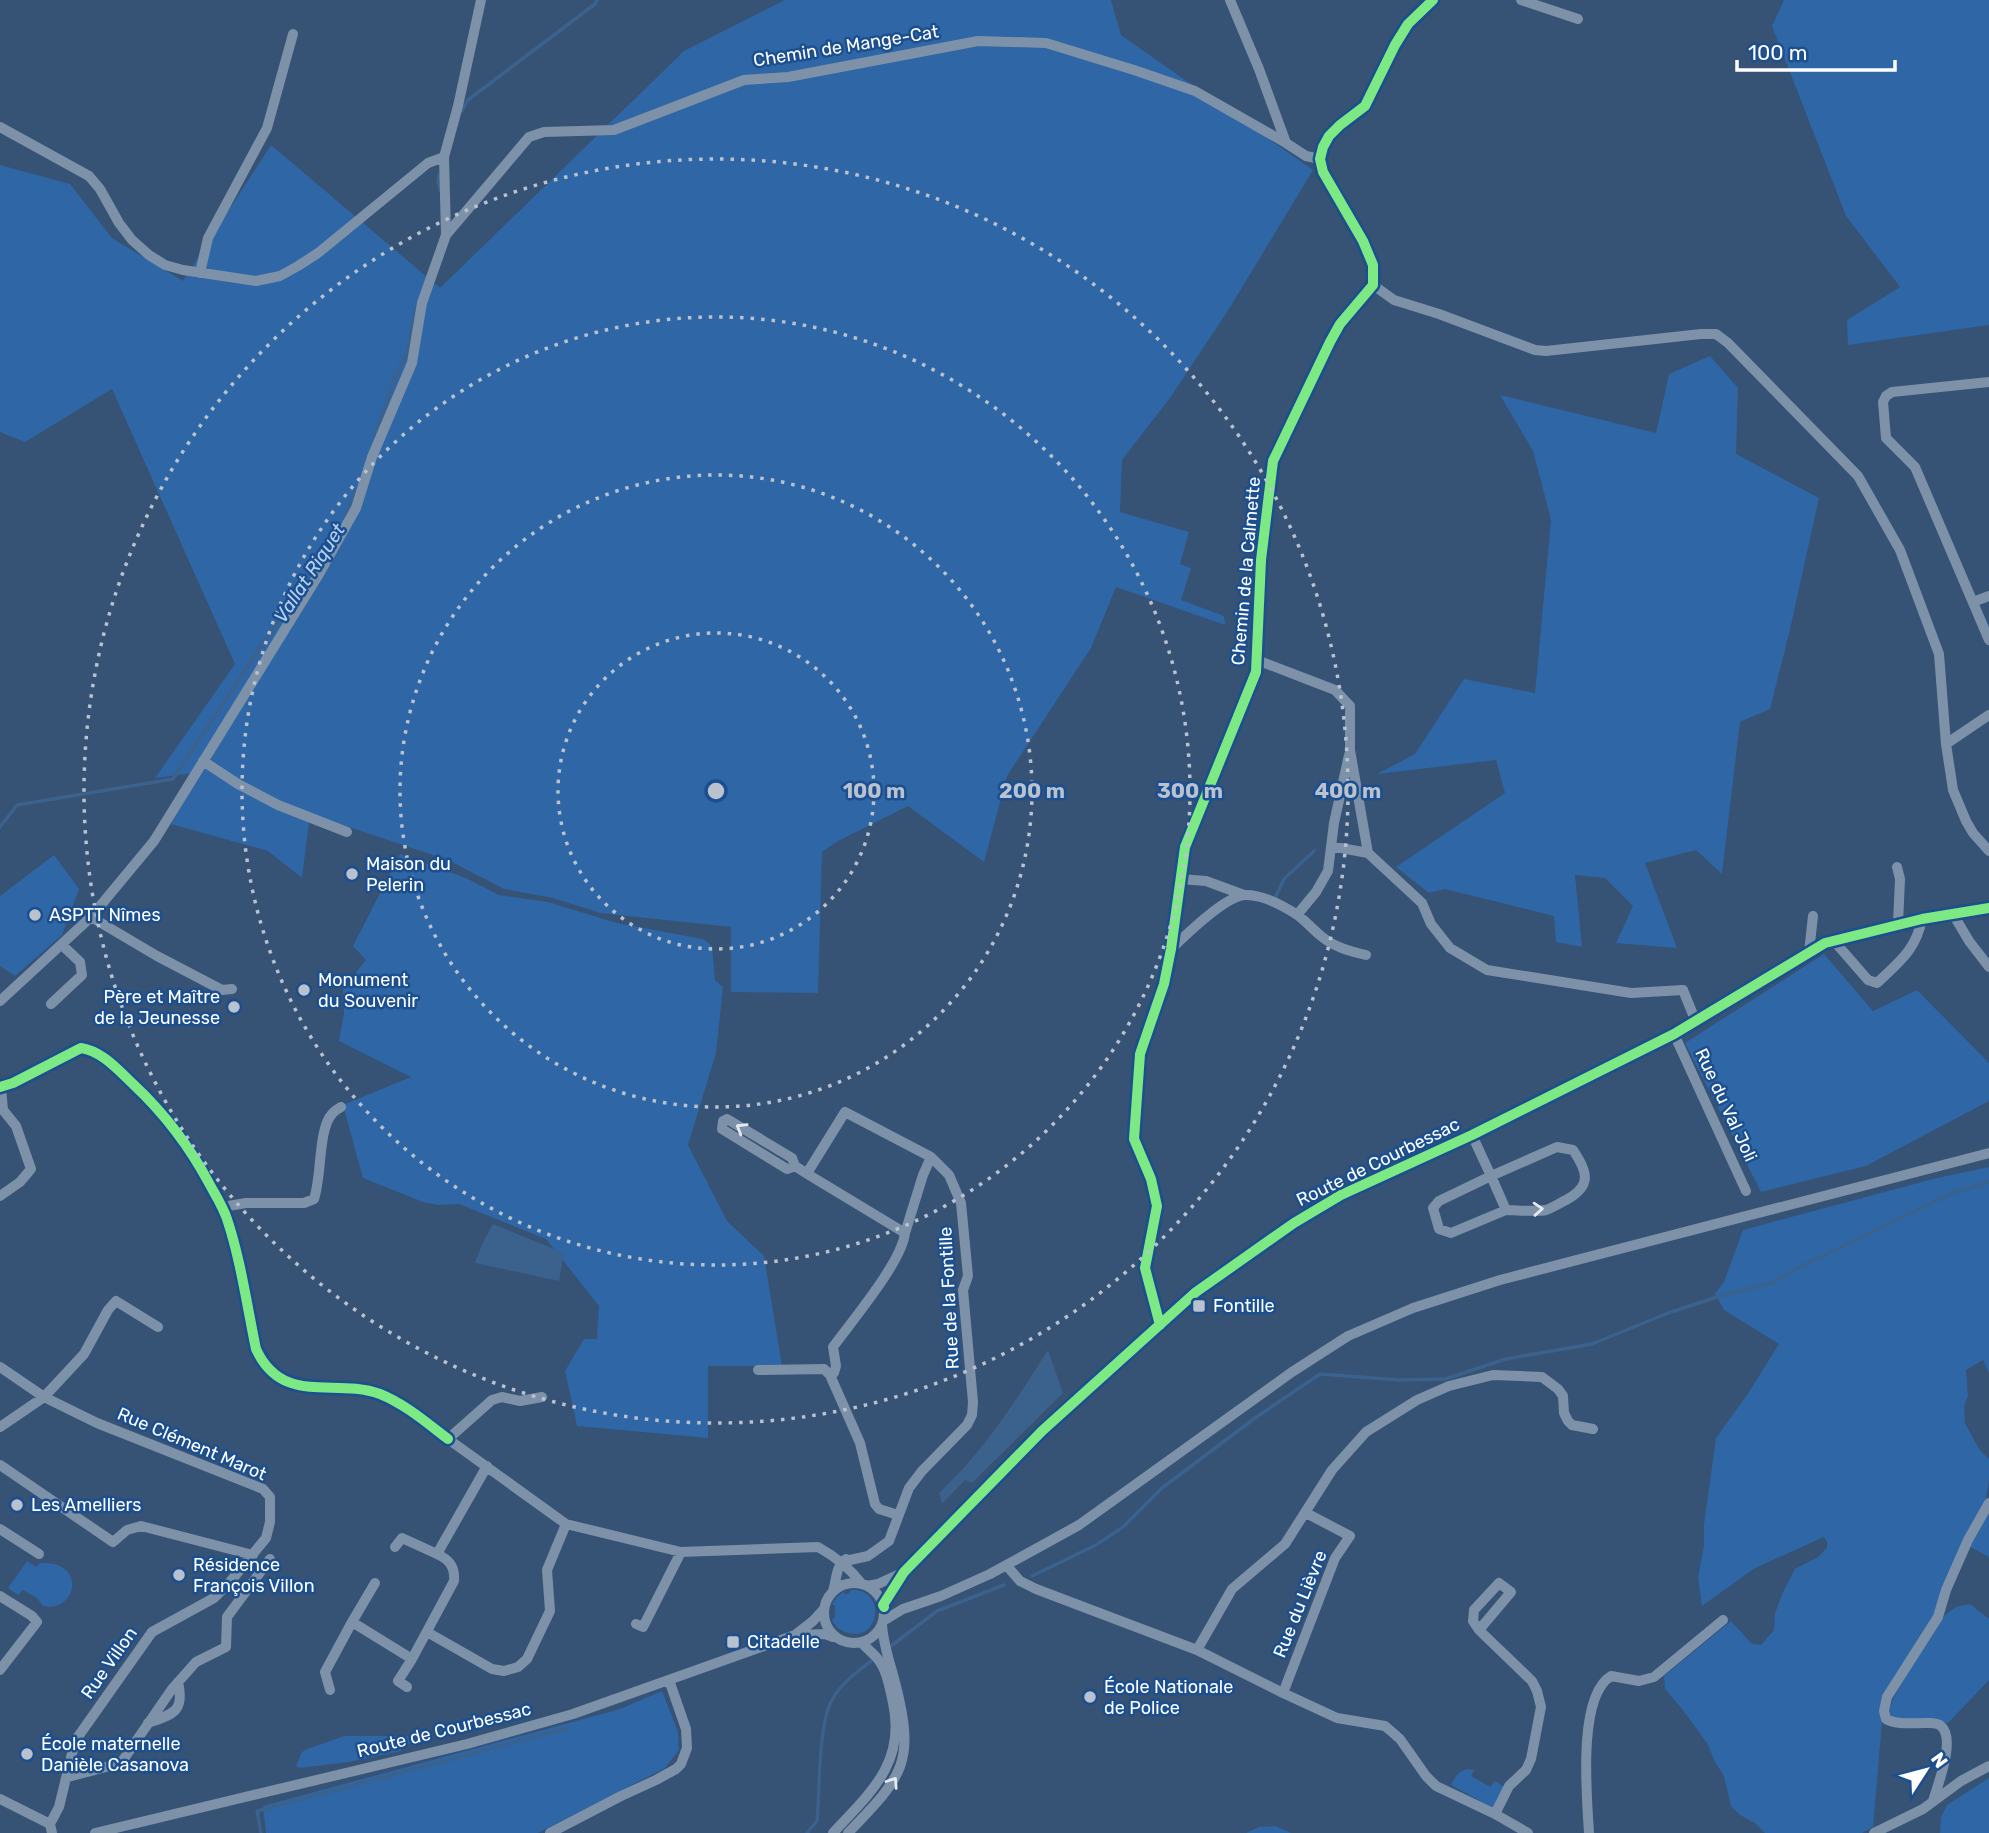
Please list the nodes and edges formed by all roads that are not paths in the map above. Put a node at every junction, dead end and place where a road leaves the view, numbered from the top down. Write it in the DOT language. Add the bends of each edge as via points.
graph roads {
  1 [pos="481,0"];
  2 [pos="1230,0"];
  3 [pos="1433,0"];
  4 [pos="1521,0"];
  5 [pos="1578,19"];
  6 [pos="293,34"];
  7 [pos="0,127"];
  8 [pos="1286,143"];
  9 [pos="444,157"];
  10 [pos="1320,159"];
  11 [pos="446,235"];
  12 [pos="200,273"];
  13 [pos="1373,285"];
  14 [pos="1989,382"];
  15 [pos="1989,596"];
  16 [pos="1973,603"];
  17 [pos="1989,640"];
  18 [pos="1256,660"];
  19 [pos="1989,715"];
  20 [pos="1946,744"];
  21 [pos="1350,750"];
  22 [pos="203,761"];
  23 [pos="347,832"];
  24 [pos="1331,848"];
  25 [pos="1989,851"];
  26 [pos="1368,853"];
  27 [pos="1897,867"];
  28 [pos="1180,879"];
  29 [pos="1244,895"];
  30 [pos="1989,908"];
  31 [pos="1953,914"];
  32 [pos="1297,915"];
  33 [pos="1813,916"];
  34 [pos="91,917"];
  35 [pos="1922,919"];
  36 [pos="1898,925"];
  37 [pos="1834,941"];
  38 [pos="62,945"];
  39 [pos="1171,949"];
  40 [pos="1810,952"];
  41 [pos="1366,955"];
  42 [pos="1989,967"];
  43 [pos="227,990"];
  44 [pos="53,997"];
  45 [pos="0,1001"];
  46 [pos="1696,1022"];
  47 [pos="1674,1034"];
  48 [pos="1,1087"];
  49 [pos="341,1107"];
  50 [pos="1472,1135"];
  51 [pos="1989,1153"];
  52 [pos="931,1157"];
  53 [pos="795,1166"];
  54 [pos="809,1175"];
  55 [pos="1491,1177"];
  56 [pos="1746,1191"];
  57 [pos="0,1196"];
  58 [pos="222,1207"];
  59 [pos="1506,1210"];
  60 [pos="905,1233"];
  61 [pos="1160,1325"];
  62 [pos="158,1327"];
  63 [pos="0,1367"];
  64 [pos="758,1370"];
  65 [pos="830,1376"];
  66 [pos="44,1397"];
  67 [pos="542,1397"];
  68 [pos="0,1427"];
  69 [pos="1593,1429"];
  70 [pos="448,1439"];
  71 [pos="0,1465"];
  72 [pos="487,1466"];
  73 [pos="1989,1503"];
  74 [pos="1306,1513"];
  75 [pos="898,1516"];
  76 [pos="566,1524"];
  77 [pos="0,1529"];
  78 [pos="395,1547"];
  79 [pos="681,1552"];
  80 [pos="438,1553"];
  81 [pos="39,1554"];
  82 [pos="253,1555"];
  83 [pos="270,1559"];
  84 [pos="841,1562"];
  85 [pos="1007,1566"];
  86 [pos="904,1572"];
  87 [pos="375,1583"];
  88 [pos="864,1585"];
  89 [pos="833,1591"];
  90 [pos="0,1596"];
  91 [pos="883,1606"];
  92 [pos="903,1609"];
  93 [pos="823,1610"];
  94 [pos="1723,1620"];
  95 [pos="352,1622"];
  96 [pos="883,1623"];
  97 [pos="636,1625"];
  98 [pos="1479,1630"];
  99 [pos="427,1632"];
  100 [pos="794,1635"];
  101 [pos="834,1637"];
  102 [pos="862,1643"];
  103 [pos="1197,1650"];
  104 [pos="412,1659"];
  105 [pos="0,1670"];
  106 [pos="669,1680"];
  107 [pos="407,1687"];
  108 [pos="330,1690"];
  109 [pos="1283,1693"];
  110 [pos="1989,1766"];
  111 [pos="68,1777"];
  112 [pos="0,1799"];
  113 [pos="1933,1801"];
  114 [pos="1495,1814"];
  115 [pos="138,1823"];
  116 [pos="51,1829"];
  117 [pos="96,1833"];
  118 [pos="145,1833"];
  119 [pos="550,1833"];
  120 [pos="833,1833"];
  121 [pos="848,1833"];
  122 [pos="1528,1833"];
  123 [pos="1589,1833"];
  124 [pos="1874,1833"];
  1 -- 9 [label="street"];
  2 -- 8 [label="street"];
  3 -- 10 [label="street" via="1408,24 1365,106 1329,136"];
  4 -- 5 [label="street"];
  6 -- 12 [label="street" via="267,128 208,237"];
  7 -- 12 [label="street" via="89,176 119,223 149,256"];
  8 -- 10 [label="street, Chemin de Mange-Cat"];
  8 -- 11 [label="street, Chemin de Mange-Cat" via="1195,91 1134,70 1046,43 978,41 788,77 744,80 614,130 544,132 529,137"];
  9 -- 11 [label="street"];
  9 -- 12 [label="street" via="428,163 318,253 280,276 256,281"];
  10 -- 13 [label="street" via="1363,241 1373,265"];
  11 -- 22 [label="street" via="422,303 412,363 356,508"];
  13 -- 18 [label="street, Chemin de la Calmette" via="1335,333 1273,461 1261,559"];
  13 -- 20 [label="street" via="1394,300 1535,350 1702,334 1716,334 1728,343 1858,476 1900,550 1939,654"];
  14 -- 16 [label="street" via="1892,392 1883,402 1886,438 1915,467"];
  15 -- 16 [label="street"];
  16 -- 17 [label="street"];
  18 -- 21 [label="street" via="1335,690 1350,706"];
  18 -- 28 [label="street, Chemin de la Calmette" via="1256,672 1185,847"];
  19 -- 20 [label="street"];
  20 -- 25 [label="street" via="1961,810"];
  21 -- 24 [label="street"];
  21 -- 26 [label="street"];
  22 -- 23 [label="street" via="278,805"];
  22 -- 34 [label="street" via="154,841"];
  24 -- 26 [label="street"];
  24 -- 32 [label="street" via="1328,871"];
  26 -- 46 [label="street" via="1422,904 1450,948 1487,970 1631,993 1683,990"];
  27 -- 36 [label="street"];
  28 -- 29 [label="street" via="1206,881"];
  28 -- 39 [label="street, Chemin de la Calmette"];
  29 -- 32 [label="street" via="1270,900"];
  29 -- 39 [label="street" via="1228,902"];
  30 -- 31 [label="street, Route de Courbessac"];
  31 -- 35 [label="street, Route de Courbessac"];
  31 -- 42 [label="street"];
  32 -- 41 [label="street" via="1344,950"];
  33 -- 40 [label="street"];
  34 -- 38 [label="street"];
  34 -- 43 [label="street"];
  35 -- 36 [label="street, Route de Courbessac"];
  35 -- 37 [label="street" via="1909,952 1877,983 1868,980"];
  36 -- 37 [label="street, Route de Courbessac"];
  37 -- 40 [label="street, Route de Courbessac"];
  38 -- 44 [label="street" via="80,962 82,975"];
  38 -- 45 [label="street"];
  39 -- 61 [label="street, Chemin de la Calmette" via="1140,1054 1134,1139 1157,1206 1145,1268"];
  40 -- 46 [label="street, Route de Courbessac"];
  46 -- 47 [label="street, Route de Courbessac"];
  47 -- 50 [label="street, Route de Courbessac"];
  47 -- 56 [label="street, Rue du Val Joli"];
  48 -- 57 [label="street" via="3,1110 16,1126 31,1169"];
  48 -- 58 [label="street" via="81,1048 90,1049 136,1087 180,1136"];
  49 -- 58 [label="street" via="330,1115 323,1133 314,1199"];
  50 -- 55 [label="street"];
  50 -- 61 [label="street, Route de Courbessac" via="1351,1190 1294,1223 1196,1292"];
  51 -- 85 [label="street" via="1500,1280 1413,1308 1336,1343 1079,1525"];
  52 -- 54 [label="street, Rue de la Fontille" via="845,1112"];
  52 -- 60 [label="street"];
  52 -- 75 [label="street, Rue de la Fontille" via="949,1175 961,1203 972,1415 909,1488"];
  53 -- 53 [label="street, one-way" via="792,1158 727,1119 723,1121 722,1129 787,1169"];
  53 -- 54 [label="street"];
  54 -- 60 [label="street"];
  55 -- 59 [label="street"];
  55 -- 59 [label="street" via="1439,1201 1433,1208 1439,1229 1451,1233"];
  59 -- 55 [label="street, one-way" via="1546,1210 1579,1193 1586,1179 1580,1160 1573,1150 1557,1147"];
  58 -- 70 [label="street" via="262,1363 286,1382 301,1387 368,1390 382,1395"];
  60 -- 65 [label="street" via="888,1272 833,1347 836,1366"];
  61 -- 86 [label="street, Route de Courbessac" via="1042,1431"];
  62 -- 66 [label="street" via="116,1301 84,1354"];
  63 -- 66 [label="street"];
  64 -- 65 [label="street" via="824,1369"];
  65 -- 75 [label="street" via="860,1443 875,1504"];
  66 -- 68 [label="street"];
  66 -- 82 [label="street, Rue Clément Marot" via="263,1489 270,1497 270,1522 266,1538"];
  67 -- 70 [label="street" via="492,1400"];
  69 -- 74 [label="street" via="1567,1421 1563,1396 1542,1377 1493,1375 1466,1380 1417,1400 1366,1432 1332,1470"];
  70 -- 72 [label="street"];
  71 -- 82 [label="street" via="113,1542 141,1526"];
  72 -- 76 [label="street"];
  72 -- 80 [label="street"];
  73 -- 113 [label="street" via="1968,1540 1938,1617 1887,1696 1884,1710 1893,1723 1934,1723 1944,1731 1948,1742"];
  74 -- 103 [label="street" via="1285,1544 1232,1589"];
  74 -- 109 [label="street, Rue du Lièvre" via="1350,1536 1335,1558"];
  75 -- 84 [label="street, Rue de la Fontille" via="889,1541 874,1552 856,1551"];
  76 -- 79 [label="street"];
  76 -- 99 [label="street" via="547,1570 550,1611 519,1667 492,1669"];
  77 -- 81 [label="street"];
  78 -- 80 [label="street" via="402,1538"];
  79 -- 84 [label="street" via="818,1547"];
  79 -- 97 [label="street" via="643,1627"];
  80 -- 99 [label="street" via="449,1561 454,1581"];
  82 -- 111 [label="street, Rue Villon" via="214,1598 152,1632 75,1741"];
  83 -- 111 [label="street" via="227,1616 226,1647 196,1662 121,1763"];
  84 -- 88 [label="street"];
  84 -- 89 [label="street"];
  85 -- 92 [label="street"];
  85 -- 103 [label="street" via="1036,1590"];
  86 -- 88 [label="street, Route de Courbessac"];
  86 -- 91 [label="street, Route de Courbessac"];
  87 -- 95 [label="street"];
  88 -- 89 [label="street" via="851,1583"];
  88 -- 91 [label="street" via="874,1590"];
  89 -- 93 [label="street"];
  90 -- 105 [label="street" via="37,1622"];
  91 -- 92 [label="street"];
  91 -- 96 [label="street"];
  92 -- 96 [label="street"];
  93 -- 100 [label="street, Route de Courbessac"];
  93 -- 101 [label="street"];
  94 -- 123 [label="street" via="1654,1677 1639,1681 1611,1676 1599,1686 1588,1727"];
  95 -- 104 [label="street"];
  95 -- 108 [label="street" via="325,1672"];
  96 -- 102 [label="street"];
  121 -- 96 [label="street, one-way" via="900,1771 906,1746"];
  98 -- 114 [label="street" via="1532,1681 1541,1707 1531,1759 1509,1786"];
  99 -- 104 [label="street"];
  100 -- 101 [label="street, Route de Courbessac"];
  100 -- 106 [label="street, Route de Courbessac"];
  101 -- 102 [label="street"];
  102 -- 120 [label="street" via="881,1664 894,1709 895,1741 883,1774"];
  103 -- 109 [label="street"];
  104 -- 107 [label="street" via="398,1681"];
  106 -- 115 [label="street, Route de Courbessac" via="467,1744"];
  106 -- 119 [label="street" via="686,1730 687,1748 681,1764"];
  109 -- 114 [label="street" via="1337,1718 1385,1726 1436,1786"];
  110 -- 113 [label="street"];
  111 -- 116 [label="street, Rue Villon"];
  112 -- 116 [label="street"];
  113 -- 124 [label="street"];
  114 -- 122 [label="street"];
  115 -- 117 [label="street, Route de Courbessac"];
  115 -- 118 [label="street"];
}
